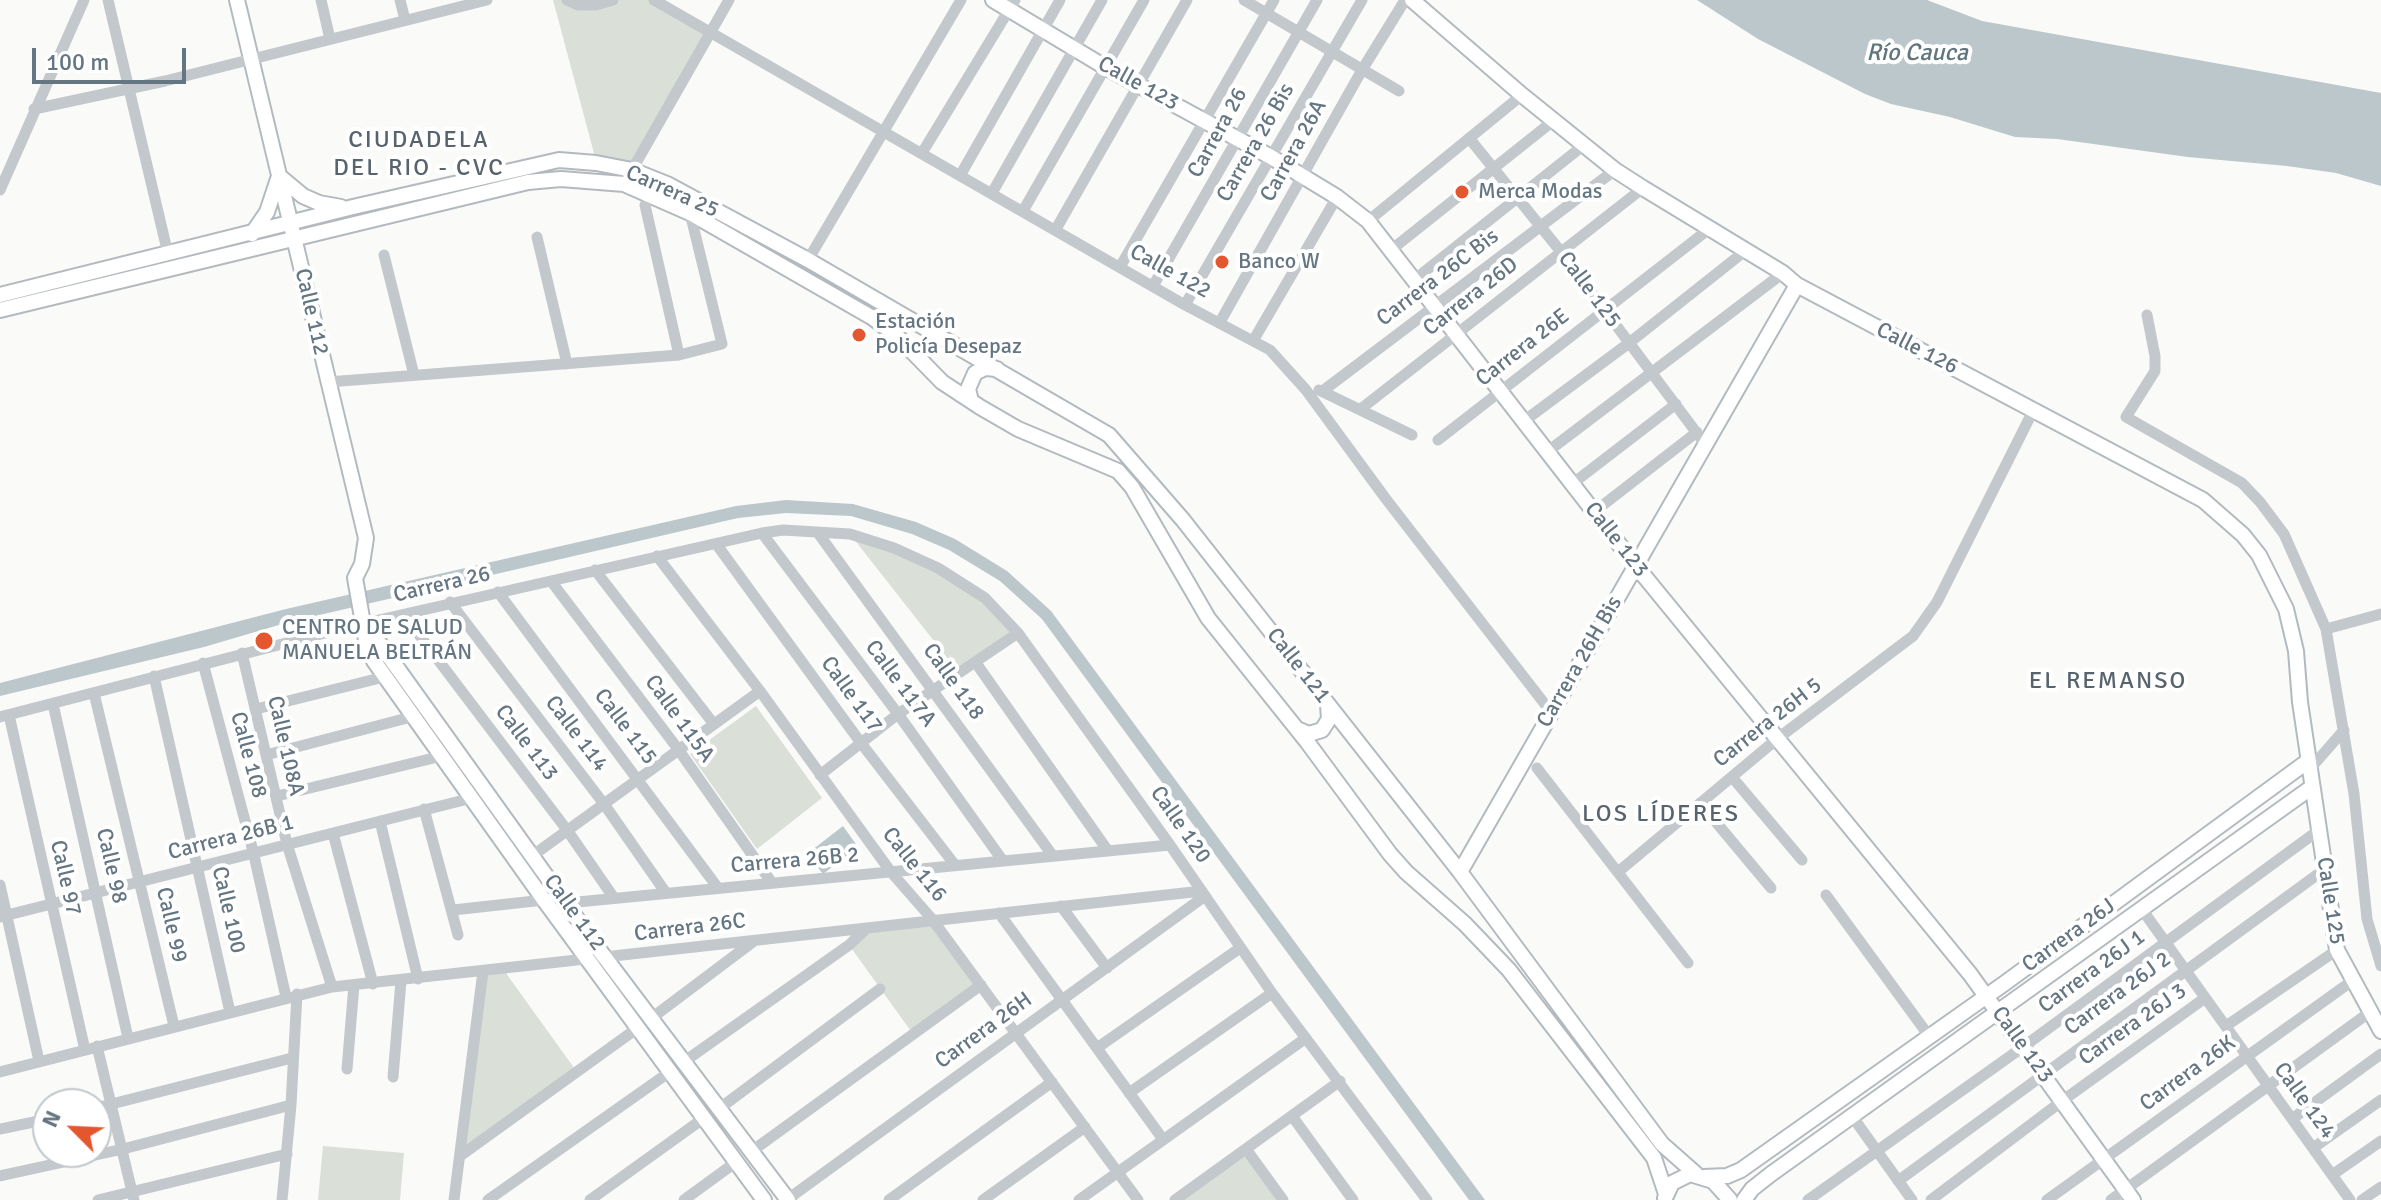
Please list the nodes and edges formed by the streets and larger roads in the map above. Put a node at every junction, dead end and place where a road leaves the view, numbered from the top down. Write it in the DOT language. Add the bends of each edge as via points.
graph roads {
  1 [pos="84,0"];
  2 [pos="108,0"];
  3 [pos="237,0"];
  4 [pos="321,0"];
  5 [pos="400,0"];
  6 [pos="567,0"];
  7 [pos="613,0"];
  8 [pos="654,0"];
  9 [pos="729,0"];
  10 [pos="961,0"];
  11 [pos="993,0"];
  12 [pos="1060,0"];
  13 [pos="1102,0"];
  14 [pos="1144,0"];
  15 [pos="1187,0"];
  16 [pos="1244,0"];
  17 [pos="1274,0"];
  18 [pos="1317,0"];
  19 [pos="1362,0"];
  20 [pos="1405,0"];
  21 [pos="1412,0"];
  22 [pos="482,1"];
  23 [pos="1012,5"];
  24 [pos="440,6"];
  25 [pos="1267,14"];
  26 [pos="405,20"];
  27 [pos="1043,30"];
  28 [pos="1298,32"];
  29 [pos="710,33"];
  30 [pos="330,39"];
  31 [pos="1075,48"];
  32 [pos="1331,52"];
  33 [pos="250,59"];
  34 [pos="1105,67"];
  35 [pos="1362,70"];
  36 [pos="1139,85"];
  37 [pos="130,88"];
  38 [pos="1399,91"];
  39 [pos="1522,95"];
  40 [pos="34,109"];
  41 [pos="1205,121"];
  42 [pos="1553,121"];
  43 [pos="882,131"];
  44 [pos="1238,138"];
  45 [pos="1469,138"];
  46 [pos="1584,145"];
  47 [pos="922,153"];
  48 [pos="1271,157"];
  49 [pos="1493,168"];
  50 [pos="632,170"];
  51 [pos="1615,170"];
  52 [pos="961,174"];
  53 [pos="278,175"];
  54 [pos="1302,176"];
  55 [pos="1643,188"];
  56 [pos="0,190"];
  57 [pos="992,193"];
  58 [pos="1337,197"];
  59 [pos="1517,198"];
  60 [pos="645,205"];
  61 [pos="353,207"];
  62 [pos="1023,211"];
  63 [pos="690,213"];
  64 [pos="1368,221"];
  65 [pos="290,223"];
  66 [pos="1539,227"];
  67 [pos="1056,229"];
  68 [pos="1709,229"];
  69 [pos="252,234"];
  70 [pos="537,237"];
  71 [pos="294,240"];
  72 [pos="1391,250"];
  73 [pos="1745,251"];
  74 [pos="1562,253"];
  75 [pos="168,254"];
  76 [pos="384,255"];
  77 [pos="808,260"];
  78 [pos="1120,267"];
  79 [pos="1783,273"];
  80 [pos="800,274"];
  81 [pos="1414,280"];
  82 [pos="1797,285"];
  83 [pos="1153,286"];
  84 [pos="0,295"];
  85 [pos="1185,305"];
  86 [pos="1434,305"];
  87 [pos="0,310"];
  88 [pos="1604,311"];
  89 [pos="2147,315"];
  90 [pos="1220,322"];
  91 [pos="1456,334"];
  92 [pos="1253,341"];
  93 [pos="1629,343"];
  94 [pos="679,355"];
  95 [pos="567,364"];
  96 [pos="997,369"];
  97 [pos="1652,372"];
  98 [pos="414,375"];
  99 [pos="328,382"];
  100 [pos="1306,390"];
  101 [pos="1324,390"];
  102 [pos="1501,391"];
  103 [pos="971,401"];
  104 [pos="1676,404"];
  105 [pos="1362,408"];
  106 [pos="2034,409"];
  107 [pos="1524,421"];
  108 [pos="1412,435"];
  109 [pos="1701,438"];
  110 [pos="1438,440"];
  111 [pos="1547,452"];
  112 [pos="1572,484"];
  113 [pos="1594,512"];
  114 [pos="762,533"];
  115 [pos="818,533"];
  116 [pos="850,534"];
  117 [pos="717,545"];
  118 [pos="657,556"];
  119 [pos="1636,566"];
  120 [pos="595,570"];
  121 [pos="551,581"];
  122 [pos="498,592"];
  123 [pos="450,602"];
  124 [pos="2381,614"];
  125 [pos="404,615"];
  126 [pos="364,620"];
  127 [pos="2326,629"];
  128 [pos="1018,633"];
  129 [pos="242,653"];
  130 [pos="203,663"];
  131 [pos="976,663"];
  132 [pos="154,676"];
  133 [pos="384,677"];
  134 [pos="933,689"];
  135 [pos="760,691"];
  136 [pos="94,693"];
  137 [pos="53,704"];
  138 [pos="1328,705"];
  139 [pos="256,709"];
  140 [pos="1551,712"];
  141 [pos="898,714"];
  142 [pos="4,716"];
  143 [pos="415,716"];
  144 [pos="713,723"];
  145 [pos="1297,729"];
  146 [pos="2344,730"];
  147 [pos="1777,739"];
  148 [pos="861,743"];
  149 [pos="678,749"];
  150 [pos="266,755"];
  151 [pos="442,756"];
  152 [pos="2309,765"];
  153 [pos="1537,768"];
  154 [pos="820,775"];
  155 [pos="1732,777"];
  156 [pos="638,778"];
  157 [pos="2274,787"];
  158 [pos="2312,787"];
  159 [pos="277,796"];
  160 [pos="472,798"];
  161 [pos="1700,803"];
  162 [pos="604,804"];
  163 [pos="2284,806"];
  164 [pos="424,809"];
  165 [pos="380,821"];
  166 [pos="567,830"];
  167 [pos="2319,830"];
  168 [pos="333,833"];
  169 [pos="287,844"];
  170 [pos="1170,845"];
  171 [pos="253,851"];
  172 [pos="1108,851"];
  173 [pos="532,856"];
  174 [pos="1053,856"];
  175 [pos="1802,860"];
  176 [pos="1003,861"];
  177 [pos="955,865"];
  178 [pos="197,866"];
  179 [pos="2325,869"];
  180 [pos="891,872"];
  181 [pos="1460,872"];
  182 [pos="1618,872"];
  183 [pos="140,881"];
  184 [pos="772,883"];
  185 [pos="0,885"];
  186 [pos="718,888"];
  187 [pos="1771,888"];
  188 [pos="97,892"];
  189 [pos="666,893"];
  190 [pos="1203,894"];
  191 [pos="1826,895"];
  192 [pos="614,898"];
  193 [pos="544,900"];
  194 [pos="567,903"];
  195 [pos="50,904"];
  196 [pos="1061,906"];
  197 [pos="2141,908"];
  198 [pos="453,910"];
  199 [pos="999,913"];
  200 [pos="4,916"];
  201 [pos="932,919"];
  202 [pos="868,928"];
  203 [pos="458,935"];
  204 [pos="755,941"];
  205 [pos="2166,943"];
  206 [pos="1240,948"];
  207 [pos="2337,950"];
  208 [pos="606,958"];
  209 [pos="589,959"];
  210 [pos="1688,963"];
  211 [pos="2381,966"];
  212 [pos="1107,968"];
  213 [pos="2185,970"];
  214 [pos="483,971"];
  215 [pos="1970,974"];
  216 [pos="418,979"];
  217 [pos="401,981"];
  218 [pos="2352,981"];
  219 [pos="2005,983"];
  220 [pos="373,984"];
  221 [pos="354,985"];
  222 [pos="981,985"];
  223 [pos="332,987"];
  224 [pos="880,989"];
  225 [pos="1272,993"];
  226 [pos="291,996"];
  227 [pos="1986,996"];
  228 [pos="2205,998"];
  229 [pos="2017,999"];
  230 [pos="1062,1000"];
  231 [pos="1966,1010"];
  232 [pos="230,1012"];
  233 [pos="1998,1012"];
  234 [pos="2370,1012"];
  235 [pos="653,1017"];
  236 [pos="174,1026"];
  237 [pos="1977,1026"];
  238 [pos="2226,1026"];
  239 [pos="639,1027"];
  240 [pos="2381,1031"];
  241 [pos="1015,1032"];
  242 [pos="2012,1032"];
  243 [pos="1929,1036"];
  244 [pos="128,1038"];
  245 [pos="1306,1038"];
  246 [pos="2023,1047"];
  247 [pos="91,1048"];
  248 [pos="1097,1048"];
  249 [pos="2381,1054"];
  250 [pos="2247,1056"];
  251 [pos="292,1058"];
  252 [pos="39,1061"];
  253 [pos="685,1061"];
  254 [pos="347,1069"];
  255 [pos="671,1071"];
  256 [pos="0,1072"];
  257 [pos="2042,1074"];
  258 [pos="393,1077"];
  259 [pos="1340,1081"];
  260 [pos="1052,1082"];
  261 [pos="2268,1086"];
  262 [pos="104,1088"];
  263 [pos="1129,1093"];
  264 [pos="2381,1100"];
  265 [pos="2062,1101"];
  266 [pos="112,1104"];
  267 [pos="291,1105"];
  268 [pos="720,1108"];
  269 [pos="112,1114"];
  270 [pos="1292,1116"];
  271 [pos="1852,1116"];
  272 [pos="704,1118"];
  273 [pos="2292,1119"];
  274 [pos="32,1122"];
  275 [pos="1085,1127"];
  276 [pos="0,1129"];
  277 [pos="1162,1138"];
  278 [pos="2381,1141"];
  279 [pos="2313,1148"];
  280 [pos="123,1149"];
  281 [pos="1246,1149"];
  282 [pos="752,1151"];
  283 [pos="1877,1152"];
  284 [pos="287,1154"];
  285 [pos="460,1156"];
  286 [pos="2104,1159"];
  287 [pos="736,1162"];
  288 [pos="1118,1172"];
  289 [pos="1700,1175"];
  290 [pos="2332,1175"];
  291 [pos="0,1176"];
  292 [pos="1898,1181"];
  293 [pos="2381,1187"];
  294 [pos="2129,1195"];
  295 [pos="133,1196"];
  296 [pos="1666,1197"];
  297 [pos="98,1200"];
  298 [pos="282,1200"];
  299 [pos="454,1200"];
  300 [pos="488,1200"];
  301 [pos="590,1200"];
  302 [pos="684,1200"];
  303 [pos="764,1200"];
  304 [pos="788,1200"];
  305 [pos="889,1200"];
  306 [pos="983,1200"];
  307 [pos="1079,1200"];
  308 [pos="1138,1200"];
  309 [pos="1175,1200"];
  310 [pos="1283,1200"];
  311 [pos="1353,1200"];
  312 [pos="1427,1200"];
  313 [pos="1730,1200"];
  314 [pos="1744,1200"];
  315 [pos="1808,1200"];
  316 [pos="1912,1200"];
  317 [pos="1931,1200"];
  318 [pos="2047,1200"];
  319 [pos="2111,1200"];
  320 [pos="2350,1200"];
  321 [pos="2362,1200"];
  1 -- 40 [label="street"];
  2 -- 37 [label="street"];
  3 -- 33 [label="street, Calle 112"];
  4 -- 30 [label="street"];
  5 -- 26 [label="street"];
  6 -- 7 [label="street" via="578,5"];
  8 -- 29 [label="street, Calle 122"];
  9 -- 29 [label="street"];
  10 -- 43 [label="street"];
  11 -- 23 [label="street, Calle 123"];
  12 -- 27 [label="street"];
  13 -- 31 [label="street"];
  14 -- 34 [label="street"];
  15 -- 36 [label="street"];
  16 -- 25 [label="street"];
  17 -- 25 [label="street"];
  18 -- 28 [label="street, Carrera 26"];
  19 -- 32 [label="street, Carrera 26 Bis"];
  20 -- 35 [label="street, Carrera 26A"];
  21 -- 39 [label="street, Calle 126"];
  22 -- 24 [label="street"];
  23 -- 27 [label="street, Calle 123"];
  23 -- 47 [label="street"];
  24 -- 26 [label="street"];
  25 -- 28 [label="street"];
  25 -- 41 [label="street"];
  26 -- 30 [label="street"];
  27 -- 31 [label="street, Calle 123"];
  27 -- 52 [label="street"];
  28 -- 32 [label="street"];
  28 -- 44 [label="street, Carrera 26"];
  29 -- 43 [label="street, Calle 122"];
  29 -- 50 [label="street"];
  30 -- 33 [label="street"];
  31 -- 34 [label="street, Calle 123"];
  31 -- 57 [label="street"];
  32 -- 35 [label="street"];
  32 -- 48 [label="street, Carrera 26 Bis"];
  33 -- 37 [label="street"];
  33 -- 53 [label="street, Calle 112"];
  34 -- 36 [label="street, Calle 123"];
  34 -- 62 [label="street"];
  35 -- 38 [label="street"];
  35 -- 54 [label="street, Carrera 26A"];
  36 -- 41 [label="street, Calle 123"];
  36 -- 67 [label="street"];
  37 -- 40 [label="street"];
  37 -- 75 [label="street"];
  39 -- 42 [label="street, Calle 126"];
  39 -- 45 [label="street"];
  40 -- 56 [label="street"];
  41 -- 44 [label="street, Calle 123"];
  41 -- 78 [label="street"];
  42 -- 46 [label="street, Calle 126"];
  42 -- 49 [label="street"];
  43 -- 47 [label="street, Calle 122"];
  43 -- 77 [label="street"];
  44 -- 48 [label="street, Calle 123"];
  44 -- 83 [label="street, Carrera 26"];
  45 -- 49 [label="street, Calle 125"];
  45 -- 64 [label="street"];
  46 -- 51 [label="street, Calle 126"];
  46 -- 59 [label="street"];
  47 -- 52 [label="street, Calle 122"];
  48 -- 54 [label="street, Calle 123"];
  48 -- 85 [label="street, Carrera 26 Bis"];
  49 -- 59 [label="street, Calle 125"];
  49 -- 72 [label="street"];
  50 -- 61 [label="street, Carrera 25" via="559,160"];
  50 -- 77 [label="street, Carrera 25"];
  51 -- 55 [label="street, Calle 126"];
  51 -- 66 [label="street, Carrera 26C Bis"];
  52 -- 57 [label="street, Calle 122"];
  53 -- 61 [label="street" via="311,200"];
  53 -- 65 [label="street, Calle 112"];
  53 -- 69 [label="street" via="267,212"];
  54 -- 58 [label="street, Calle 123"];
  54 -- 90 [label="street, Carrera 26A"];
  55 -- 68 [label="street, Calle 126"];
  55 -- 74 [label="street, Carrera 26D"];
  57 -- 62 [label="street, Calle 122"];
  58 -- 64 [label="street, Calle 123"];
  58 -- 92 [label="street"];
  59 -- 66 [label="street, Calle 125"];
  59 -- 81 [label="street"];
  60 -- 94 [label="street"];
  61 -- 65 [label="street, Carrera 25"];
  62 -- 67 [label="street, Calle 122"];
  63 -- 71 [label="street, Carrera 25" via="624,184 561,179 493,189"];
  63 -- 80 [label="street, Carrera 25"];
  63 -- 94 [label="street" via="722,344"];
  64 -- 72 [label="street, Calle 123"];
  65 -- 69 [label="street, Carrera 25"];
  65 -- 71 [label="street, Calle 112"];
  66 -- 74 [label="street, Calle 125"];
  66 -- 86 [label="street, Carrera 26C Bis"];
  67 -- 78 [label="street, Calle 122"];
  68 -- 73 [label="street, Calle 126"];
  68 -- 88 [label="street, Carrera 26E"];
  69 -- 75 [label="street, Carrera 25"];
  70 -- 95 [label="street"];
  71 -- 87 [label="street, Carrera 25"];
  71 -- 99 [label="street, Calle 112"];
  72 -- 81 [label="street, Calle 123"];
  73 -- 79 [label="street, Calle 126"];
  73 -- 93 [label="street"];
  74 -- 88 [label="street, Calle 125"];
  74 -- 91 [label="street, Carrera 26D"];
  75 -- 84 [label="street, Carrera 25"];
  76 -- 98 [label="street"];
  77 -- 96 [label="street, Calle 121"];
  78 -- 83 [label="street, Calle 122"];
  79 -- 82 [label="street, Calle 126"];
  79 -- 97 [label="street"];
  80 -- 103 [label="street, Calle 121" via="873,318 942,382"];
  81 -- 86 [label="street, Calle 123"];
  82 -- 106 [label="street, Calle 126"];
  82 -- 109 [label="street, Carrera 26H Bis"];
  83 -- 85 [label="street, Calle 122"];
  85 -- 90 [label="street, Calle 122"];
  86 -- 91 [label="street, Calle 123"];
  86 -- 101 [label="street, Carrera 26C Bis"];
  88 -- 93 [label="street, Calle 125"];
  88 -- 102 [label="street, Carrera 26E"];
  89 -- 127 [label="street" via="2155,371 2126,417 2242,483 2260,502 2284,534"];
  90 -- 92 [label="street, Calle 122"];
  91 -- 102 [label="street, Calle 123"];
  91 -- 105 [label="street, Carrera 26D"];
  92 -- 100 [label="street, Calle 122" via="1270,350"];
  93 -- 97 [label="street, Calle 125"];
  93 -- 107 [label="street"];
  94 -- 95 [label="street"];
  95 -- 98 [label="street"];
  96 -- 103 [label="street" via="975,373 968,389"];
  96 -- 138 [label="street, Calle 121" via="1109,435"];
  97 -- 104 [label="street, Calle 125"];
  97 -- 111 [label="street"];
  98 -- 99 [label="street"];
  99 -- 126 [label="street, Calle 112" via="366,538 355,578"];
  100 -- 101 [label="street"];
  100 -- 140 [label="street, Calle 122"];
  101 -- 105 [label="street"];
  102 -- 107 [label="street, Calle 123"];
  102 -- 110 [label="street, Carrera 26E"];
  103 -- 145 [label="street, Calle 121" via="1018,429 1118,471 1196,600"];
  104 -- 109 [label="street, Calle 125"];
  104 -- 112 [label="street"];
  105 -- 108 [label="street"];
  106 -- 147 [label="street, Carrera 26H 5" via="1937,602 1913,636"];
  106 -- 152 [label="street, Calle 126" via="2203,500 2259,555 2286,609 2296,651"];
  107 -- 111 [label="street, Calle 123"];
  109 -- 113 [label="street"];
  109 -- 119 [label="street, Carrera 26H Bis"];
  111 -- 112 [label="street, Calle 123"];
  112 -- 113 [label="street, Calle 123"];
  113 -- 119 [label="street, Calle 123"];
  114 -- 115 [label="street, Carrera 26"];
  114 -- 117 [label="street, Carrera 26"];
  114 -- 141 [label="street, Calle 117A"];
  115 -- 116 [label="street, Carrera 26"];
  115 -- 134 [label="street, Calle 118"];
  116 -- 128 [label="street, Calle 120" via="938,568 985,598"];
  117 -- 118 [label="street, Carrera 26"];
  117 -- 148 [label="street, Calle 117"];
  118 -- 120 [label="street, Carrera 26"];
  118 -- 135 [label="street, Calle 116"];
  119 -- 140 [label="street, Carrera 26H Bis"];
  119 -- 147 [label="street, Calle 123"];
  120 -- 121 [label="street, Carrera 26"];
  120 -- 144 [label="street"];
  121 -- 122 [label="street, Carrera 26"];
  121 -- 149 [label="street, Calle 115A"];
  122 -- 123 [label="street, Carrera 26"];
  122 -- 156 [label="street, Calle 115"];
  123 -- 125 [label="street, Carrera 26"];
  123 -- 162 [label="street, Calle 114"];
  124 -- 127 [label="street"];
  125 -- 126 [label="street, Carrera 26"];
  125 -- 166 [label="street, Calle 113"];
  126 -- 129 [label="street, Carrera 26"];
  126 -- 133 [label="street, Calle 112" via="367,646"];
  126 -- 173 [label="street, Calle 112"];
  127 -- 146 [label="street"];
  128 -- 131 [label="street"];
  128 -- 170 [label="street, Calle 120"];
  129 -- 130 [label="street, Carrera 26"];
  129 -- 139 [label="street, Calle 108A"];
  130 -- 132 [label="street, Carrera 26"];
  130 -- 171 [label="street, Calle 108"];
  131 -- 134 [label="street"];
  131 -- 172 [label="street"];
  132 -- 136 [label="street, Carrera 26"];
  132 -- 178 [label="street, Calle 100"];
  133 -- 139 [label="street"];
  133 -- 143 [label="street, Calle 112"];
  134 -- 141 [label="street"];
  134 -- 174 [label="street, Calle 118"];
  135 -- 144 [label="street"];
  135 -- 154 [label="street, Calle 116"];
  136 -- 137 [label="street, Carrera 26"];
  136 -- 183 [label="street, Calle 99"];
  137 -- 142 [label="street, Carrera 26"];
  137 -- 188 [label="street, Calle 98"];
  138 -- 145 [label="street" via="1329,719 1322,730 1309,734"];
  138 -- 181 [label="street, Calle 121"];
  139 -- 150 [label="street, Calle 108A"];
  140 -- 181 [label="street, Carrera 26H Bis"];
  141 -- 148 [label="street"];
  141 -- 176 [label="street, Calle 117A"];
  142 -- 195 [label="street, Calle 97"];
  143 -- 150 [label="street"];
  143 -- 151 [label="street, Calle 112"];
  144 -- 149 [label="street"];
  145 -- 296 [label="street, Calle 121" via="1406,872 1509,970 1654,1158"];
  146 -- 152 [label="street, Carrera 26J"];
  146 -- 211 [label="street" via="2367,919"];
  147 -- 155 [label="street, Carrera 26H 5"];
  147 -- 215 [label="street, Calle 123"];
  148 -- 154 [label="street"];
  148 -- 177 [label="street, Calle 117"];
  149 -- 156 [label="street"];
  149 -- 184 [label="street, Calle 115A"];
  150 -- 159 [label="street, Calle 108A"];
  151 -- 159 [label="street"];
  151 -- 160 [label="street, Calle 112"];
  152 -- 157 [label="street, Carrera 26J"];
  152 -- 158 [label="street, Calle 125"];
  153 -- 182 [label="street"];
  154 -- 180 [label="street, Calle 116"];
  155 -- 161 [label="street, Carrera 26H 5"];
  155 -- 175 [label="street"];
  156 -- 162 [label="street"];
  156 -- 186 [label="street, Calle 115"];
  157 -- 163 [label="street"];
  157 -- 219 [label="street, Carrera 26J"];
  158 -- 163 [label="street, Carrera 26J"];
  158 -- 167 [label="street, Calle 125"];
  159 -- 169 [label="street, Calle 108A"];
  160 -- 164 [label="street, Carrera 26B 1"];
  160 -- 193 [label="street, Calle 112"];
  161 -- 182 [label="street, Carrera 26H 5"];
  161 -- 187 [label="street"];
  162 -- 166 [label="street"];
  162 -- 189 [label="street, Calle 114"];
  163 -- 197 [label="street, Carrera 26J"];
  164 -- 165 [label="street, Carrera 26B 1"];
  164 -- 198 [label="street"];
  165 -- 168 [label="street, Carrera 26B 1"];
  165 -- 216 [label="street"];
  166 -- 173 [label="street"];
  166 -- 192 [label="street, Calle 113"];
  167 -- 179 [label="street, Calle 125"];
  167 -- 205 [label="street, Carrera 26J 1"];
  168 -- 169 [label="street, Carrera 26B 1"];
  168 -- 220 [label="street"];
  169 -- 171 [label="street, Carrera 26B 1"];
  169 -- 223 [label="street, Calle 108A"];
  170 -- 172 [label="street, Carrera 26B 2"];
  170 -- 190 [label="street, Calle 120"];
  171 -- 178 [label="street, Carrera 26B 1"];
  171 -- 226 [label="street, Calle 108"];
  172 -- 174 [label="street, Carrera 26B 2"];
  173 -- 194 [label="street, Calle 112"];
  174 -- 176 [label="street, Carrera 26B 2"];
  176 -- 177 [label="street, Carrera 26B 2"];
  177 -- 180 [label="street, Carrera 26B 2"];
  178 -- 183 [label="street, Carrera 26B 1"];
  178 -- 232 [label="street, Calle 100"];
  179 -- 207 [label="street, Calle 125"];
  179 -- 213 [label="street, Carrera 26J 2"];
  180 -- 184 [label="street, Carrera 26B 2"];
  180 -- 201 [label="street, Calle 116"];
  181 -- 289 [label="street, Calle 121" via="1662,1144"];
  182 -- 210 [label="street"];
  183 -- 188 [label="street, Carrera 26B 1"];
  183 -- 236 [label="street, Calle 99"];
  184 -- 186 [label="street, Carrera 26B 2"];
  185 -- 200 [label="street"];
  186 -- 189 [label="street, Carrera 26B 2"];
  188 -- 195 [label="street, Carrera 26B 1"];
  188 -- 244 [label="street, Calle 98"];
  189 -- 192 [label="street, Carrera 26B 2"];
  190 -- 196 [label="street, Carrera 26C"];
  190 -- 206 [label="street, Calle 120"];
  190 -- 212 [label="street, Carrera 26H"];
  191 -- 243 [label="street"];
  192 -- 194 [label="street, Carrera 26B 2"];
  193 -- 198 [label="street"];
  193 -- 209 [label="street, Calle 112"];
  194 -- 208 [label="street, Calle 112"];
  195 -- 200 [label="street, Carrera 26B 1"];
  195 -- 247 [label="street, Calle 97"];
  196 -- 199 [label="street, Carrera 26C"];
  196 -- 212 [label="street"];
  197 -- 205 [label="street, Calle 124"];
  197 -- 229 [label="street, Carrera 26J"];
  198 -- 203 [label="street"];
  199 -- 201 [label="street, Carrera 26C"];
  199 -- 230 [label="street"];
  200 -- 252 [label="street"];
  201 -- 202 [label="street, Carrera 26C"];
  201 -- 222 [label="street, Calle 116"];
  202 -- 204 [label="street, Carrera 26C"];
  202 -- 253 [label="street"];
  204 -- 208 [label="street, Carrera 26C"];
  204 -- 235 [label="street"];
  205 -- 213 [label="street, Calle 124"];
  205 -- 246 [label="street, Carrera 26J 1"];
  206 -- 225 [label="street, Calle 120"];
  206 -- 248 [label="street"];
  207 -- 218 [label="street, Calle 125"];
  207 -- 238 [label="street"];
  208 -- 209 [label="street, Carrera 26C"];
  208 -- 235 [label="street, Calle 112"];
  209 -- 214 [label="street, Carrera 26C"];
  209 -- 239 [label="street, Calle 112"];
  212 -- 230 [label="street, Carrera 26H"];
  213 -- 228 [label="street, Calle 124"];
  213 -- 257 [label="street, Carrera 26J 2"];
  214 -- 216 [label="street, Carrera 26C"];
  214 -- 285 [label="street"];
  215 -- 219 [label="street"];
  215 -- 227 [label="street, Calle 123"];
  215 -- 231 [label="street"];
  216 -- 217 [label="street, Carrera 26C"];
  217 -- 220 [label="street, Carrera 26C"];
  217 -- 258 [label="street"];
  218 -- 234 [label="street, Calle 125"];
  218 -- 250 [label="street, Carrera 26K"];
  219 -- 227 [label="street, Carrera 26J"];
  220 -- 221 [label="street, Carrera 26C"];
  221 -- 223 [label="street, Carrera 26C"];
  221 -- 254 [label="street"];
  222 -- 241 [label="street, Calle 116"];
  222 -- 282 [label="street"];
  223 -- 226 [label="street, Carrera 26C"];
  224 -- 268 [label="street"];
  225 -- 245 [label="street, Calle 120"];
  225 -- 263 [label="street"];
  226 -- 232 [label="street, Carrera 26C"];
  226 -- 251 [label="street, Calle 108"];
  227 -- 231 [label="street, Carrera 26J"];
  227 -- 233 [label="street, Calle 123"];
  228 -- 238 [label="street, Calle 124"];
  228 -- 265 [label="street, Carrera 26J 3"];
  229 -- 233 [label="street, Carrera 26J"];
  229 -- 242 [label="street" via="2009,1018"];
  230 -- 241 [label="street, Carrera 26H"];
  230 -- 248 [label="street"];
  231 -- 243 [label="street, Carrera 26J"];
  232 -- 236 [label="street, Carrera 26C"];
  233 -- 237 [label="street, Carrera 26J"];
  233 -- 242 [label="street, Calle 123"];
  234 -- 240 [label="street, Calle 125"];
  234 -- 261 [label="street"];
  235 -- 253 [label="street, Calle 112"];
  236 -- 244 [label="street, Carrera 26C"];
  237 -- 242 [label="street" via="1999,1025"];
  237 -- 271 [label="street, Carrera 26J"];
  238 -- 250 [label="street, Calle 124"];
  239 -- 255 [label="street, Calle 112"];
  239 -- 285 [label="street"];
  241 -- 260 [label="street, Calle 116"];
  241 -- 304 [label="street, Carrera 26H"];
  242 -- 246 [label="street, Calle 123"];
  243 -- 289 [label="street, Carrera 26J" via="1735,1174"];
  244 -- 247 [label="street, Carrera 26C"];
  245 -- 259 [label="street, Calle 120"];
  245 -- 277 [label="street"];
  246 -- 257 [label="street, Calle 123"];
  246 -- 283 [label="street, Carrera 26J 1"];
  247 -- 252 [label="street, Carrera 26C"];
  247 -- 262 [label="street, Calle 97"];
  248 -- 263 [label="street"];
  249 -- 273 [label="street"];
  250 -- 261 [label="street, Calle 124"];
  250 -- 286 [label="street, Carrera 26K"];
  251 -- 266 [label="street"];
  251 -- 267 [label="street, Calle 108"];
  252 -- 256 [label="street, Carrera 26C"];
  253 -- 268 [label="street, Calle 112"];
  255 -- 272 [label="street, Calle 112"];
  255 -- 300 [label="street"];
  257 -- 265 [label="street, Calle 123"];
  257 -- 292 [label="street, Carrera 26J 2"];
  259 -- 270 [label="street"];
  259 -- 312 [label="street, Calle 120"];
  260 -- 275 [label="street, Calle 116"];
  260 -- 305 [label="street"];
  261 -- 273 [label="street, Calle 124"];
  261 -- 294 [label="street"];
  263 -- 277 [label="street"];
  264 -- 279 [label="street"];
  265 -- 286 [label="street, Calle 123"];
  265 -- 317 [label="street, Carrera 26J 3"];
  267 -- 280 [label="street"];
  267 -- 284 [label="street, Calle 108"];
  268 -- 282 [label="street, Calle 112"];
  269 -- 280 [label="street, Calle 97"];
  270 -- 281 [label="street"];
  270 -- 311 [label="street"];
  271 -- 283 [label="street"];
  271 -- 314 [label="street, Carrera 26J"];
  272 -- 287 [label="street, Calle 112"];
  272 -- 301 [label="street"];
  273 -- 279 [label="street, Calle 124"];
  274 -- 276 [label="street"];
  275 -- 288 [label="street, Calle 116"];
  275 -- 306 [label="street"];
  277 -- 288 [label="street"];
  278 -- 290 [label="street"];
  279 -- 290 [label="street, Calle 124"];
  280 -- 291 [label="street"];
  280 -- 295 [label="street, Calle 97"];
  281 -- 309 [label="street"];
  281 -- 310 [label="street"];
  282 -- 304 [label="street, Calle 112"];
  283 -- 292 [label="street"];
  283 -- 315 [label="street, Carrera 26J 1"];
  284 -- 295 [label="street"];
  284 -- 298 [label="street, Calle 108"];
  285 -- 299 [label="street"];
  286 -- 294 [label="street, Calle 123"];
  286 -- 318 [label="street, Carrera 26K"];
  287 -- 302 [label="street"];
  287 -- 303 [label="street, Calle 112"];
  288 -- 307 [label="street"];
  288 -- 308 [label="street, Calle 116"];
  289 -- 296 [label="street" via="1678,1178"];
  289 -- 313 [label="street, Calle 121"];
  290 -- 320 [label="street, Calle 124"];
  292 -- 316 [label="street"];
  293 -- 321 [label="street"];
  294 -- 319 [label="street"];
  295 -- 297 [label="street"];
}
